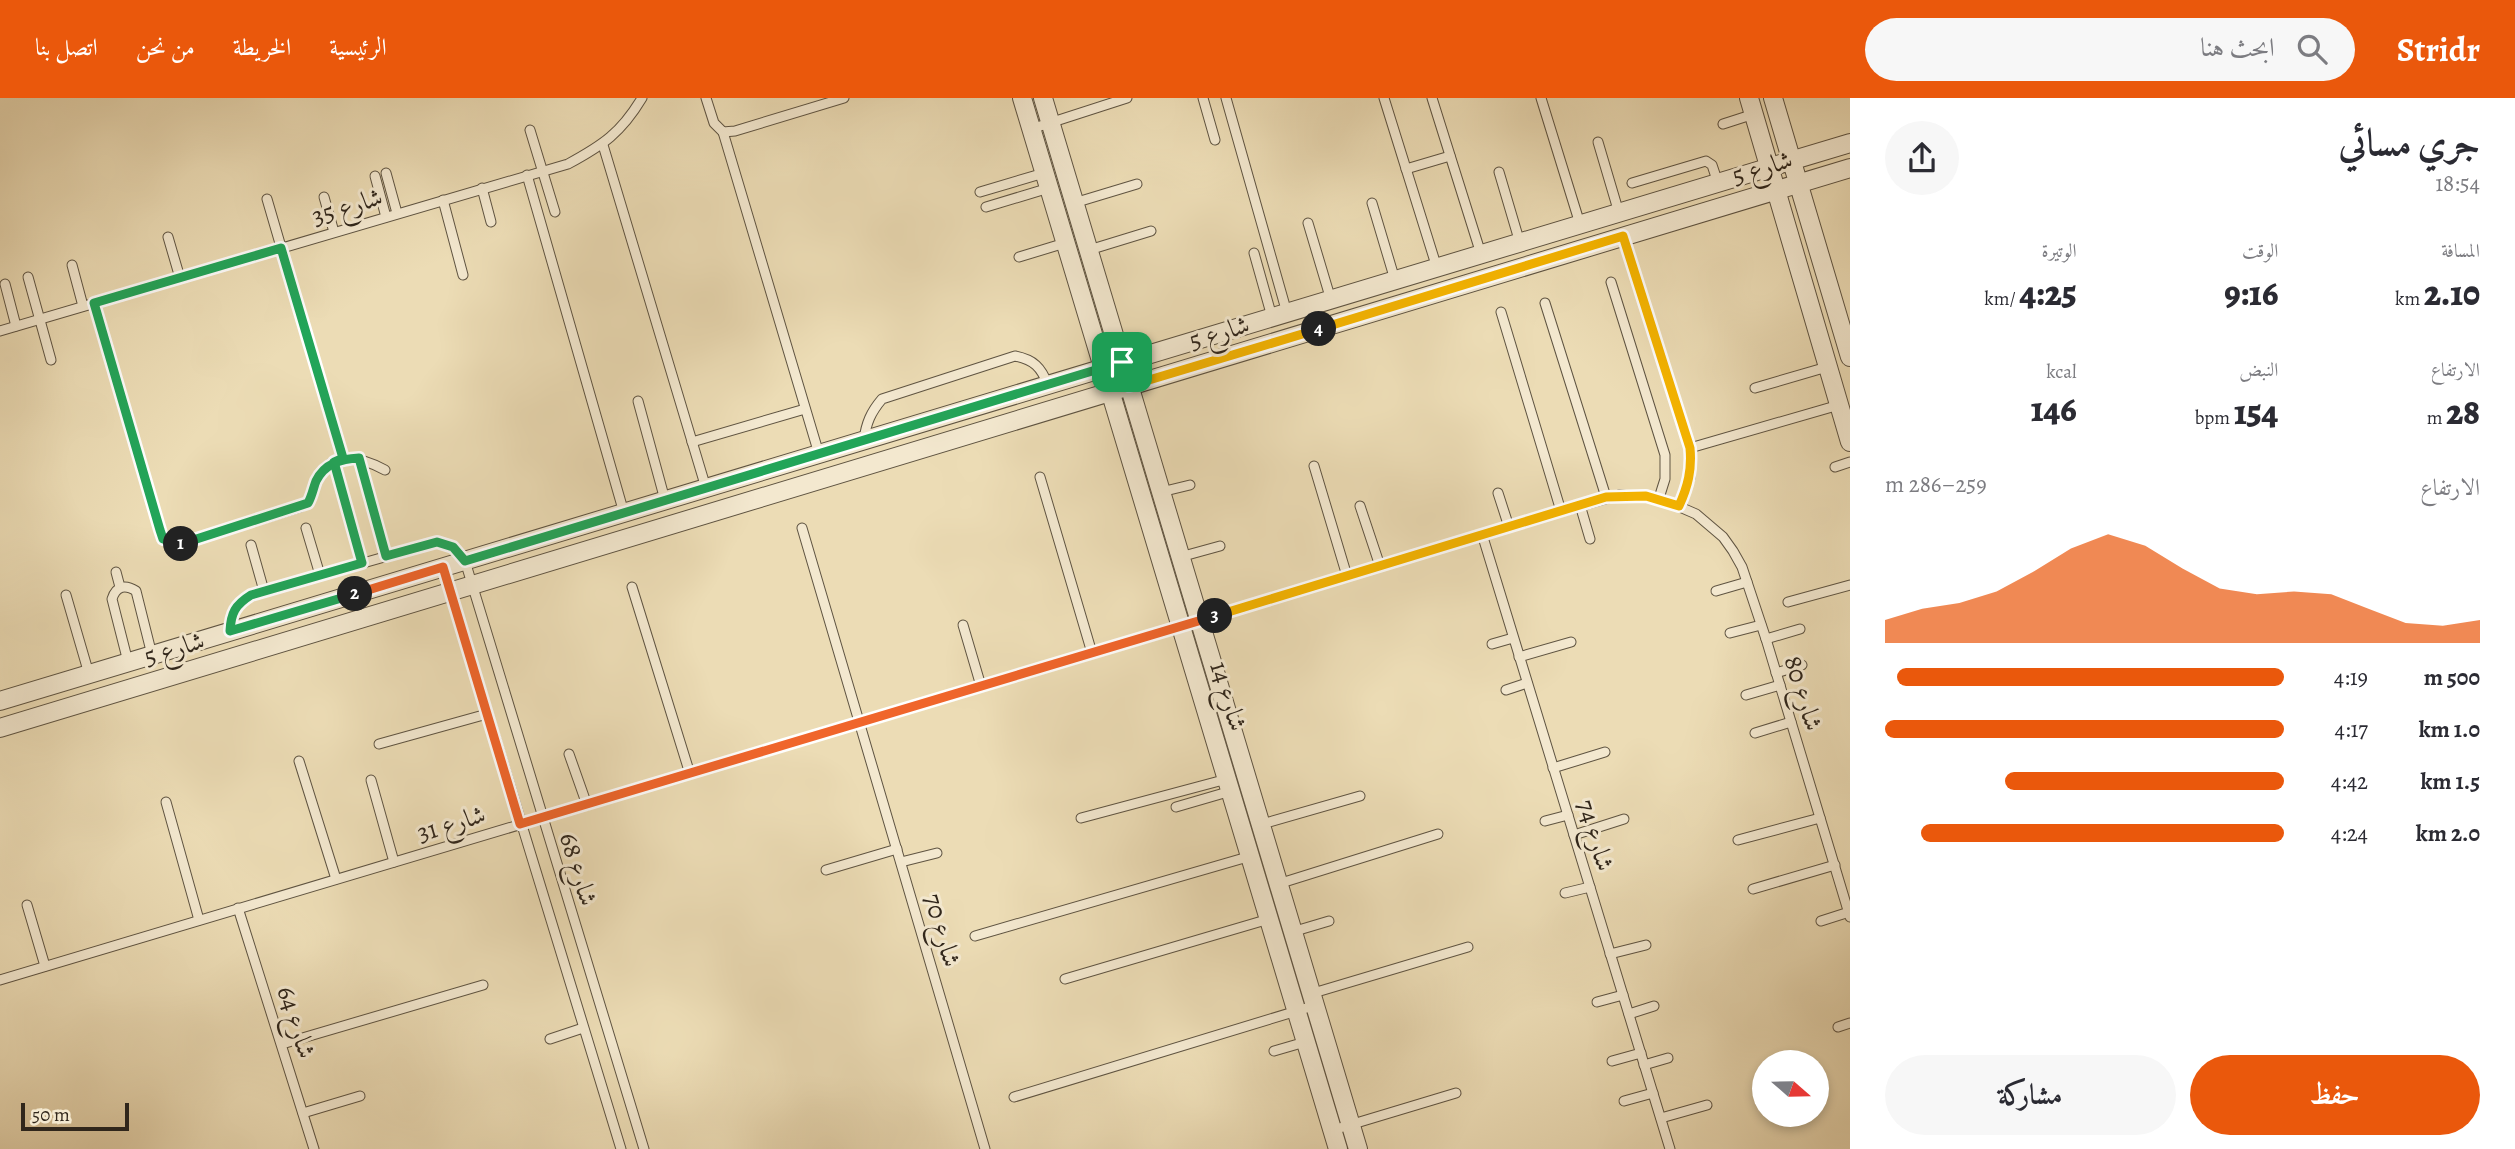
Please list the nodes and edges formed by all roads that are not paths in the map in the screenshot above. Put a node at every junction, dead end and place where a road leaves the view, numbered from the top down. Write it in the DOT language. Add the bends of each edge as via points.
graph roads {
  1 [pos="642,98"];
  2 [pos="706,98"];
  3 [pos="844,98"];
  4 [pos="1022,98"];
  5 [pos="1043,98"];
  6 [pos="1126,98"];
  7 [pos="1203,98"];
  8 [pos="1226,98"];
  9 [pos="1384,98"];
  10 [pos="1432,98"];
  11 [pos="1541,98"];
  12 [pos="1773,98"];
  13 [pos="1106,101"];
  14 [pos="1752,106"];
  15 [pos="1050,122"];
  16 [pos="1724,124"];
  17 [pos="1031,129"];
  18 [pos="530,130"];
  19 [pos="723,132"];
  20 [pos="1215,140"];
  21 [pos="1598,142"];
  22 [pos="1850,143"];
  23 [pos="603,145"];
  24 [pos="1450,156"];
  25 [pos="1791,161"];
  26 [pos="1770,167"];
  27 [pos="1850,168"];
  28 [pos="1406,169"];
  29 [pos="542,171"];
  30 [pos="1499,172"];
  31 [pos="386,173"];
  32 [pos="527,175"];
  33 [pos="375,176"];
  34 [pos="1047,181"];
  35 [pos="1632,183"];
  36 [pos="1718,183"];
  37 [pos="1798,183"];
  38 [pos="1137,184"];
  39 [pos="482,188"];
  40 [pos="1777,190"];
  41 [pos="980,192"];
  42 [pos="324,197"];
  43 [pos="267,199"];
  44 [pos="443,200"];
  45 [pos="1074,203"];
  46 [pos="1373,203"];
  47 [pos="986,207"];
  48 [pos="555,212"];
  49 [pos="397,213"];
  50 [pos="1619,213"];
  51 [pos="386,217"];
  52 [pos="491,222"];
  53 [pos="1308,223"];
  54 [pos="1580,224"];
  55 [pos="1151,231"];
  56 [pos="334,232"];
  57 [pos="1623,236"];
  58 [pos="168,237"];
  59 [pos="1065,243"];
  60 [pos="1520,243"];
  61 [pos="281,248"];
  62 [pos="1088,250"];
  63 [pos="1254,254"];
  64 [pos="1481,254"];
  65 [pos="1019,257"];
  66 [pos="72,265"];
  67 [pos="1437,268"];
  68 [pos="463,275"];
  69 [pos="28,276"];
  70 [pos="180,278"];
  71 [pos="1395,280"];
  72 [pos="1611,282"];
  73 [pos="5,284"];
  74 [pos="1331,300"];
  75 [pos="94,303"];
  76 [pos="1545,303"];
  77 [pos="83,306"];
  78 [pos="1501,312"];
  79 [pos="1280,315"];
  80 [pos="40,319"];
  81 [pos="16,326"];
  82 [pos="0,331"];
  83 [pos="1850,358"];
  84 [pos="51,360"];
  85 [pos="1122,362"];
  86 [pos="1827,367"];
  87 [pos="1103,368"];
  88 [pos="1048,385"];
  89 [pos="1129,386"];
  90 [pos="1755,388"];
  91 [pos="1110,392"];
  92 [pos="638,401"];
  93 [pos="1839,405"];
  94 [pos="805,409"];
  95 [pos="864,440"];
  96 [pos="692,442"];
  97 [pos="1850,442"];
  98 [pos="1690,448"];
  99 [pos="819,454"];
  100 [pos="359,458"];
  101 [pos="339,460"];
  102 [pos="1850,462"];
  103 [pos="1314,466"];
  104 [pos="1835,467"];
  105 [pos="384,470"];
  106 [pos="1040,477"];
  107 [pos="1190,485"];
  108 [pos="706,488"];
  109 [pos="1161,492"];
  110 [pos="1498,493"];
  111 [pos="1606,497"];
  112 [pos="1659,498"];
  113 [pos="665,500"];
  114 [pos="1580,505"];
  115 [pos="1360,506"];
  116 [pos="1679,506"];
  117 [pos="1561,511"];
  118 [pos="624,513"];
  119 [pos="1509,527"];
  120 [pos="306,528"];
  121 [pos="802,528"];
  122 [pos="1482,534"];
  123 [pos="1590,539"];
  124 [pos="251,545"];
  125 [pos="1220,546"];
  126 [pos="386,556"];
  127 [pos="1180,557"];
  128 [pos="465,561"];
  129 [pos="362,563"];
  130 [pos="1380,566"];
  131 [pos="443,567"];
  132 [pos="116,572"];
  133 [pos="320,575"];
  134 [pos="1347,576"];
  135 [pos="1747,582"];
  136 [pos="472,584"];
  137 [pos="1850,585"];
  138 [pos="120,587"];
  139 [pos="632,587"];
  140 [pos="264,591"];
  141 [pos="1716,591"];
  142 [pos="450,592"];
  143 [pos="66,595"];
  144 [pos="1788,602"];
  145 [pos="1200,621"];
  146 [pos="963,625"];
  147 [pos="1761,625"];
  148 [pos="1181,627"];
  149 [pos="1800,629"];
  150 [pos="230,631"];
  151 [pos="1730,633"];
  152 [pos="1513,638"];
  153 [pos="1766,639"];
  154 [pos="1571,642"];
  155 [pos="1492,643"];
  156 [pos="1092,653"];
  157 [pos="152,655"];
  158 [pos="1520,657"];
  159 [pos="128,662"];
  160 [pos="1802,665"];
  161 [pos="1776,673"];
  162 [pos="89,674"];
  163 [pos="1527,683"];
  164 [pos="1780,685"];
  165 [pos="981,686"];
  166 [pos="1506,690"];
  167 [pos="1746,695"];
  168 [pos="1,697"];
  169 [pos="487,714"];
  170 [pos="1791,722"];
  171 [pos="859,723"];
  172 [pos="0,728"];
  173 [pos="1755,733"];
  174 [pos="379,744"];
  175 [pos="1605,752"];
  176 [pos="569,754"];
  177 [pos="299,761"];
  178 [pos="1553,768"];
  179 [pos="690,774"];
  180 [pos="371,780"];
  181 [pos="1229,785"];
  182 [pos="1360,796"];
  183 [pos="166,802"];
  184 [pos="587,805"];
  185 [pos="1176,807"];
  186 [pos="1568,815"];
  187 [pos="542,818"];
  188 [pos="1081,818"];
  189 [pos="1820,818"];
  190 [pos="1625,819"];
  191 [pos="1545,821"];
  192 [pos="520,824"];
  193 [pos="1262,824"];
  194 [pos="1438,834"];
  195 [pos="1574,835"];
  196 [pos="1738,840"];
  197 [pos="897,849"];
  198 [pos="937,853"];
  199 [pos="1251,856"];
  200 [pos="394,862"];
  201 [pos="901,862"];
  202 [pos="1835,865"];
  203 [pos="827,870"];
  204 [pos="336,879"];
  205 [pos="1278,884"];
  206 [pos="1590,887"];
  207 [pos="1753,889"];
  208 [pos="1565,894"];
  209 [pos="27,905"];
  210 [pos="238,908"];
  211 [pos="1849,915"];
  212 [pos="1269,919"];
  213 [pos="200,920"];
  214 [pos="1329,921"];
  215 [pos="1821,921"];
  216 [pos="1292,932"];
  217 [pos="975,936"];
  218 [pos="1646,944"];
  219 [pos="1468,947"];
  220 [pos="1610,954"];
  221 [pos="45,966"];
  222 [pos="1065,979"];
  223 [pos="0,980"];
  224 [pos="483,985"];
  225 [pos="1623,995"];
  226 [pos="1597,1002"];
  227 [pos="1306,1003"];
  228 [pos="1654,1006"];
  229 [pos="1629,1014"];
  230 [pos="1850,1023"];
  231 [pos="1838,1027"];
  232 [pos="583,1028"];
  233 [pos="550,1039"];
  234 [pos="1306,1042"];
  235 [pos="282,1044"];
  236 [pos="1274,1051"];
  237 [pos="1641,1053"];
  238 [pos="1668,1058"];
  239 [pos="1612,1061"];
  240 [pos="1644,1065"];
  241 [pos="1456,1093"];
  242 [pos="1653,1093"];
  243 [pos="359,1096"];
  244 [pos="1014,1097"];
  245 [pos="1624,1101"];
  246 [pos="1707,1105"];
  247 [pos="303,1113"];
  248 [pos="1661,1118"];
  249 [pos="1351,1125"];
  250 [pos="1332,1130"];
  251 [pos="314,1149"];
  252 [pos="621,1149"];
  253 [pos="644,1149"];
  254 [pos="985,1149"];
  255 [pos="1338,1149"];
  256 [pos="1358,1149"];
  257 [pos="1670,1149"];
  1 -- 23 [label="lane, شارع 35"];
  2 -- 19 [label="lane" via="714,123"];
  3 -- 19 [label="lane"];
  4 -- 17 [label="street, شارع 14"];
  5 -- 15 [label="street, شارع 14"];
  6 -- 13 [label="lane"];
  7 -- 20 [label="lane"];
  8 -- 79 [label="lane"];
  9 -- 28 [label="lane"];
  10 -- 24 [label="lane"];
  11 -- 54 [label="lane"];
  12 -- 25 [label="street"];
  13 -- 15 [label="lane"];
  14 -- 16 [label="lane"];
  14 -- 26 [label="street"];
  15 -- 17 [label="lane"];
  15 -- 45 [label="street, شارع 14"];
  17 -- 34 [label="street, شارع 14"];
  18 -- 29 [label="lane"];
  19 -- 94 [label="lane"];
  21 -- 50 [label="lane"];
  22 -- 25 [label="street, شارع 5"];
  23 -- 29 [label="lane, شارع 35" via="568,164"];
  23 -- 96 [label="lane"];
  24 -- 28 [label="lane"];
  24 -- 64 [label="lane"];
  25 -- 26 [label="street, شارع 5"];
  25 -- 37 [label="street"];
  26 -- 36 [label="street, شارع 5"];
  26 -- 40 [label="street"];
  27 -- 37 [label="street, شارع 5"];
  28 -- 67 [label="lane"];
  29 -- 32 [label="lane, شارع 35"];
  29 -- 48 [label="lane"];
  30 -- 60 [label="lane"];
  31 -- 49 [label="lane"];
  32 -- 39 [label="lane, شارع 35"];
  32 -- 118 [label="lane"];
  33 -- 51 [label="lane"];
  34 -- 41 [label="lane"];
  34 -- 47 [label="lane"];
  34 -- 59 [label="street, شارع 14"];
  35 -- 36 [label="lane" via="1706,161"];
  36 -- 50 [label="street, شارع 5"];
  37 -- 40 [label="street, شارع 5"];
  37 -- 83 [label="street"];
  38 -- 45 [label="lane"];
  39 -- 44 [label="lane, شارع 35"];
  39 -- 52 [label="lane"];
  40 -- 57 [label="street, شارع 5"];
  40 -- 86 [label="street"];
  42 -- 56 [label="lane"];
  43 -- 61 [label="lane"];
  44 -- 49 [label="lane, شارع 35"];
  44 -- 68 [label="lane"];
  45 -- 62 [label="street, شارع 14"];
  46 -- 71 [label="lane"];
  49 -- 51 [label="lane, شارع 35"];
  50 -- 54 [label="street, شارع 5"];
  51 -- 56 [label="lane, شارع 35"];
  53 -- 74 [label="lane"];
  54 -- 60 [label="street, شارع 5"];
  55 -- 62 [label="lane"];
  56 -- 61 [label="lane, شارع 35"];
  57 -- 89 [label="street, شارع 5"];
  57 -- 98 [label="lane"];
  58 -- 70 [label="lane"];
  59 -- 65 [label="lane"];
  59 -- 87 [label="street, شارع 14"];
  60 -- 64 [label="street, شارع 5"];
  61 -- 70 [label="lane, شارع 35"];
  61 -- 101 [label="lane"];
  62 -- 85 [label="street, شارع 14"];
  63 -- 79 [label="lane"];
  64 -- 67 [label="street, شارع 5"];
  66 -- 77 [label="lane"];
  67 -- 71 [label="street, شارع 5"];
  69 -- 80 [label="lane"];
  70 -- 75 [label="lane, شارع 35"];
  71 -- 74 [label="street, شارع 5"];
  72 -- 112 [label="lane" via="1665,455"];
  73 -- 81 [label="lane"];
  74 -- 79 [label="street, شارع 5"];
  75 -- 77 [label="lane, شارع 35"];
  75 -- 101 [label="lane" via="163,539 181,544 300,507 308,503 323,471"];
  76 -- 111 [label="lane"];
  77 -- 80 [label="lane, شارع 35"];
  78 -- 117 [label="lane"];
  79 -- 85 [label="street, شارع 5"];
  80 -- 81 [label="lane, شارع 35"];
  80 -- 84 [label="lane"];
  81 -- 82 [label="lane, شارع 35"];
  85 -- 87 [label="street, شارع 5"];
  85 -- 89 [label="street, شارع 14"];
  86 -- 90 [label="lane"];
  86 -- 93 [label="street"];
  87 -- 88 [label="street, شارع 5"];
  87 -- 91 [label="street, شارع 14"];
  88 -- 95 [label="street, شارع 5"];
  88 -- 95 [label="lane" via="1030,359 1015,356 882,399 866,424"];
  89 -- 91 [label="street, شارع 5"];
  89 -- 109 [label="street, شارع 14"];
  91 -- 136 [label="street, شارع 5"];
  91 -- 148 [label="street, شارع 14"];
  92 -- 113 [label="lane"];
  93 -- 97 [label="street"];
  93 -- 98 [label="lane"];
  94 -- 96 [label="lane"];
  94 -- 99 [label="lane"];
  95 -- 99 [label="street, شارع 5"];
  96 -- 108 [label="lane"];
  98 -- 116 [label="lane" via="1690,478"];
  99 -- 108 [label="street, شارع 5"];
  100 -- 101 [label="lane"];
  100 -- 105 [label="lane"];
  100 -- 126 [label="lane"];
  101 -- 129 [label="lane"];
  102 -- 104 [label="lane"];
  103 -- 134 [label="lane"];
  106 -- 156 [label="lane"];
  107 -- 109 [label="lane"];
  108 -- 113 [label="street, شارع 5"];
  109 -- 127 [label="street, شارع 14"];
  110 -- 119 [label="lane"];
  111 -- 112 [label="lane, شارع 31"];
  111 -- 114 [label="lane, شارع 31"];
  112 -- 116 [label="lane, شارع 31"];
  113 -- 118 [label="street, شارع 5"];
  114 -- 117 [label="lane, شارع 31"];
  114 -- 123 [label="lane"];
  115 -- 130 [label="lane"];
  116 -- 135 [label="lane, شارع 80" via="1723,537"];
  117 -- 119 [label="lane, شارع 31"];
  118 -- 128 [label="street, شارع 5"];
  119 -- 122 [label="lane, شارع 31"];
  120 -- 133 [label="lane"];
  121 -- 171 [label="lane, شارع 70"];
  122 -- 130 [label="lane, شارع 31"];
  122 -- 152 [label="lane, شارع 74"];
  124 -- 140 [label="lane"];
  125 -- 127 [label="lane"];
  126 -- 128 [label="lane" via="437,542 453,547"];
  126 -- 129 [label="lane"];
  127 -- 145 [label="street, شارع 14"];
  128 -- 131 [label="street, شارع 5"];
  128 -- 136 [label="lane, شارع 68"];
  129 -- 133 [label="lane"];
  130 -- 134 [label="lane, شارع 31"];
  131 -- 142 [label="lane, شارع 68"];
  131 -- 150 [label="street, شارع 5"];
  132 -- 138 [label="lane"];
  133 -- 140 [label="lane"];
  134 -- 145 [label="lane, شارع 31"];
  135 -- 141 [label="lane"];
  135 -- 147 [label="lane, شارع 80"];
  136 -- 142 [label="street, شارع 5"];
  136 -- 187 [label="lane, شارع 68"];
  137 -- 144 [label="lane"];
  138 -- 157 [label="lane" via="129,586 136,592"];
  138 -- 159 [label="lane" via="113,599"];
  139 -- 179 [label="lane"];
  140 -- 150 [label="lane" via="238,603"];
  142 -- 169 [label="lane, شارع 68"];
  142 -- 172 [label="street, شارع 5"];
  143 -- 162 [label="lane"];
  145 -- 148 [label="lane, شارع 31"];
  145 -- 193 [label="street, شارع 14"];
  146 -- 165 [label="lane"];
  147 -- 151 [label="lane"];
  147 -- 153 [label="lane, شارع 80"];
  148 -- 156 [label="lane, شارع 31"];
  148 -- 181 [label="street, شارع 14"];
  149 -- 153 [label="lane"];
  150 -- 157 [label="street, شارع 5"];
  152 -- 155 [label="lane"];
  152 -- 158 [label="lane, شارع 74"];
  153 -- 161 [label="lane, شارع 80"];
  154 -- 158 [label="lane"];
  156 -- 165 [label="lane, شارع 31"];
  157 -- 159 [label="street, شارع 5"];
  158 -- 163 [label="lane, شارع 74"];
  159 -- 162 [label="street, شارع 5"];
  160 -- 161 [label="lane"];
  161 -- 164 [label="lane, شارع 80"];
  162 -- 168 [label="street, شارع 5"];
  163 -- 166 [label="lane"];
  163 -- 178 [label="lane, شارع 74"];
  164 -- 167 [label="lane"];
  164 -- 170 [label="lane, شارع 80"];
  165 -- 171 [label="lane, شارع 31"];
  169 -- 174 [label="lane"];
  169 -- 192 [label="lane, شارع 68"];
  170 -- 173 [label="lane"];
  170 -- 189 [label="lane, شارع 80"];
  171 -- 179 [label="lane, شارع 31"];
  171 -- 197 [label="lane, شارع 70"];
  175 -- 178 [label="lane"];
  176 -- 184 [label="lane"];
  177 -- 204 [label="lane"];
  178 -- 186 [label="lane, شارع 74"];
  179 -- 184 [label="lane, شارع 31"];
  180 -- 200 [label="lane"];
  181 -- 185 [label="lane"];
  181 -- 188 [label="lane"];
  181 -- 199 [label="street, شارع 14"];
  182 -- 193 [label="lane"];
  183 -- 213 [label="lane"];
  184 -- 187 [label="lane, شارع 31"];
  186 -- 191 [label="lane"];
  186 -- 195 [label="lane, شارع 74"];
  187 -- 192 [label="lane, شارع 31"];
  187 -- 253 [label="lane, شارع 68"];
  189 -- 196 [label="lane"];
  189 -- 202 [label="lane, شارع 80"];
  190 -- 195 [label="lane"];
  192 -- 200 [label="lane, شارع 31"];
  192 -- 232 [label="lane, شارع 68"];
  193 -- 205 [label="street, شارع 14"];
  194 -- 205 [label="lane"];
  195 -- 206 [label="lane, شارع 74"];
  197 -- 201 [label="lane, شارع 70"];
  197 -- 203 [label="lane"];
  198 -- 201 [label="lane"];
  199 -- 212 [label="street, شارع 14"];
  199 -- 217 [label="lane"];
  200 -- 204 [label="lane, شارع 31"];
  201 -- 254 [label="lane, شارع 70"];
  202 -- 207 [label="lane"];
  202 -- 211 [label="lane, شارع 80"];
  204 -- 210 [label="lane, شارع 31"];
  205 -- 216 [label="street, شارع 14"];
  206 -- 208 [label="lane"];
  206 -- 220 [label="lane, شارع 74"];
  209 -- 221 [label="lane"];
  210 -- 213 [label="lane, شارع 31"];
  210 -- 235 [label="lane, شارع 64"];
  211 -- 215 [label="lane"];
  212 -- 222 [label="lane"];
  212 -- 227 [label="street, شارع 14"];
  213 -- 221 [label="lane, شارع 31"];
  214 -- 216 [label="lane"];
  216 -- 227 [label="street, شارع 14"];
  218 -- 220 [label="lane"];
  219 -- 227 [label="lane"];
  220 -- 225 [label="lane, شارع 74"];
  221 -- 223 [label="lane, شارع 31"];
  224 -- 235 [label="lane"];
  225 -- 226 [label="lane"];
  225 -- 229 [label="lane, شارع 74"];
  227 -- 234 [label="street, شارع 14"];
  227 -- 244 [label="lane"];
  227 -- 249 [label="street, شارع 14"];
  228 -- 229 [label="lane"];
  229 -- 237 [label="lane, شارع 74"];
  230 -- 231 [label="lane"];
  232 -- 233 [label="lane"];
  232 -- 252 [label="lane, شارع 68"];
  234 -- 236 [label="lane"];
  234 -- 250 [label="street, شارع 14"];
  235 -- 247 [label="lane, شارع 64"];
  237 -- 239 [label="lane"];
  237 -- 240 [label="lane, شارع 74"];
  238 -- 240 [label="lane"];
  240 -- 242 [label="lane, شارع 74"];
  241 -- 249 [label="lane"];
  242 -- 245 [label="lane"];
  242 -- 248 [label="lane, شارع 74"];
  243 -- 247 [label="lane"];
  246 -- 248 [label="lane"];
  247 -- 251 [label="lane, شارع 64"];
  248 -- 257 [label="lane, شارع 74"];
  249 -- 250 [label="lane"];
  249 -- 256 [label="street, شارع 14"];
  250 -- 255 [label="street, شارع 14"];
}
